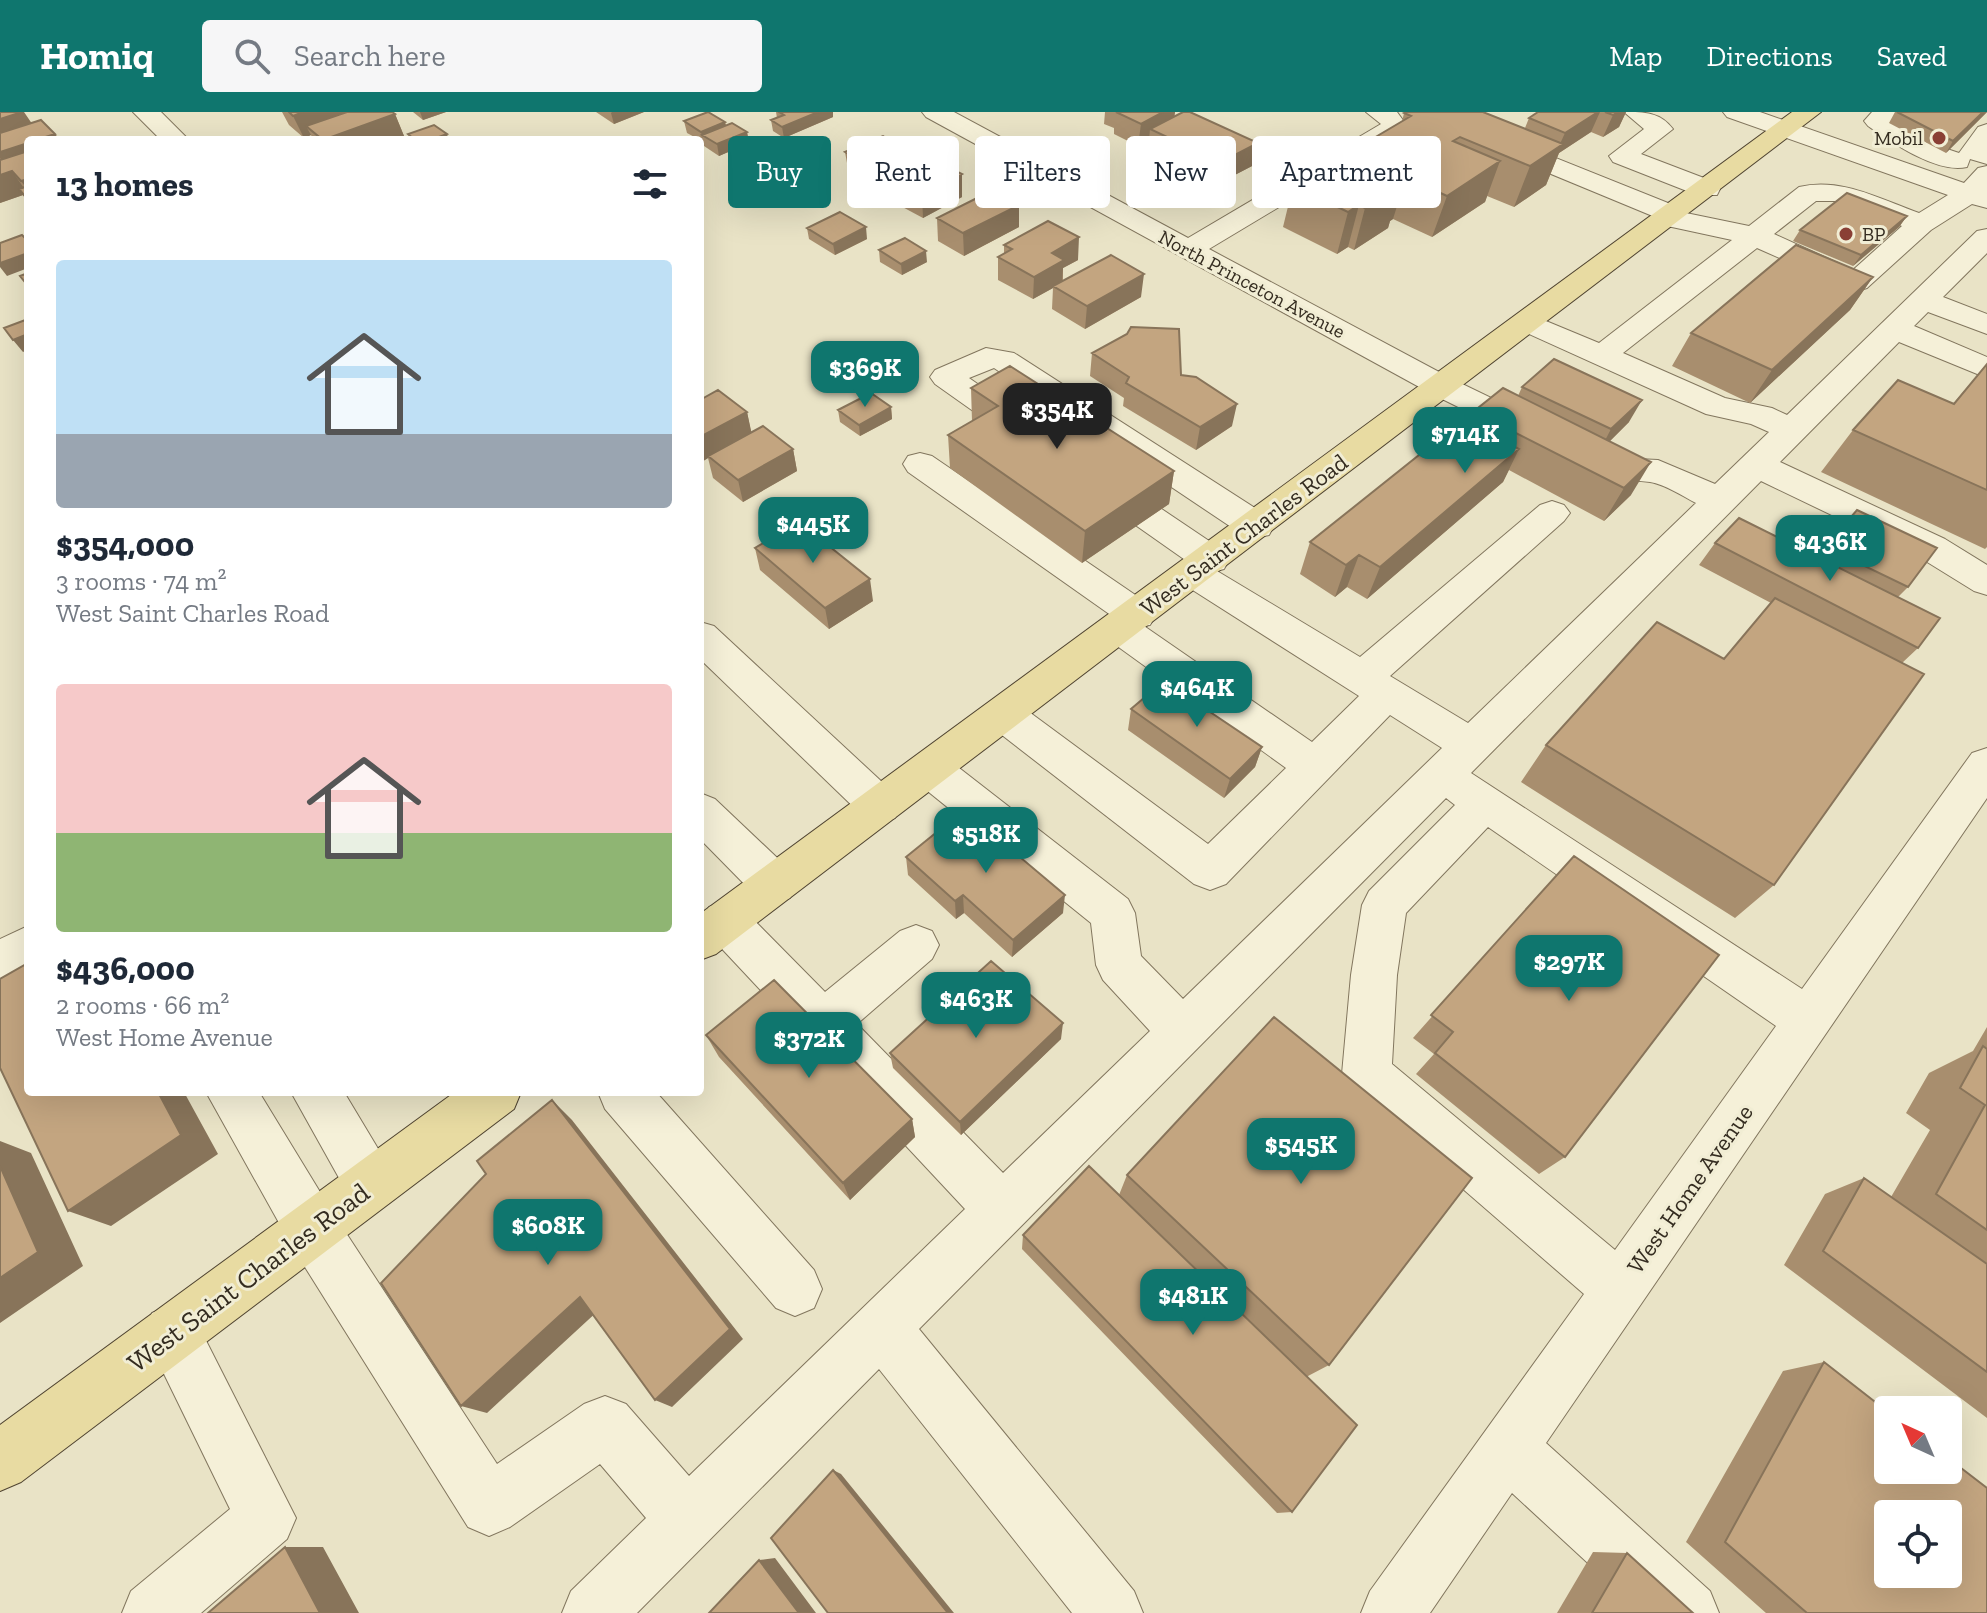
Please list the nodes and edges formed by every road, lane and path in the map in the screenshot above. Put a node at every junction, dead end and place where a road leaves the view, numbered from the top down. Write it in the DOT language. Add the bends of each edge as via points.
graph roads {
  1 [pos="146,112"];
  2 [pos="935,112"];
  3 [pos="1379,112"];
  4 [pos="1637,112"];
  5 [pos="1736,112"];
  6 [pos="1808,112"];
  7 [pos="1887,112"];
  8 [pos="1786,130"];
  9 [pos="1987,132"];
  10 [pos="172,136"];
  11 [pos="1483,137"];
  12 [pos="1987,156"];
  13 [pos="1983,185"];
  14 [pos="1703,192"];
  15 [pos="1670,217"];
  16 [pos="1921,224"];
  17 [pos="1754,236"];
  18 [pos="1987,237"];
  19 [pos="1189,249"];
  20 [pos="1909,315"];
  21 [pos="1529,323"];
  22 [pos="1987,325"];
  23 [pos="1602,355"];
  24 [pos="1987,368"];
  25 [pos="1443,387"];
  26 [pos="1793,430"];
  27 [pos="920,464"];
  28 [pos="1757,465"];
  29 [pos="1721,501"];
  30 [pos="1552,513"];
  31 [pos="1256,526"];
  32 [pos="1202,566"];
  33 [pos="1987,582"];
  34 [pos="1128,621"];
  35 [pos="704,640"];
  36 [pos="1375,685"];
  37 [pos="1003,714"];
  38 [pos="1458,760"];
  39 [pos="1987,765"];
  40 [pos="1314,766"];
  41 [pos="930,769"];
  42 [pos="1485,802"];
  43 [pos="880,806"];
  44 [pos="704,815"];
  45 [pos="774,884"];
  46 [pos="712,931"];
  47 [pos="916,945"];
  48 [pos="24,949"];
  49 [pos="0,963"];
  50 [pos="1808,1020"];
  51 [pos="823,1023"];
  52 [pos="1182,1032"];
  53 [pos="233,1096"];
  54 [pos="318,1096"];
  55 [pos="491,1096"];
  56 [pos="626,1096"];
  57 [pos="371,1185"];
  58 [pos="1002,1210"];
  59 [pos="312,1229"];
  60 [pos="795,1289"];
  61 [pos="1620,1289"];
  62 [pos="882,1328"];
  63 [pos="172,1333"];
  64 [pos="1508,1449"];
  65 [pos="0,1461"];
  66 [pos="688,1520"];
  67 [pos="153,1613"];
  68 [pos="593,1613"];
  69 [pos="1112,1613"];
  70 [pos="1392,1613"];
  71 [pos="1688,1613"];
  1 -- 10 [label="street"];
  2 -- 19 [label="street, North Princeton Avenue"];
  3 -- 19 [label="street" via="1395,127"];
  4 -- 14 [label="street" via="1660,129 1622,156"];
  5 -- 8 [label="street"];
  6 -- 8 [label="main road, West Saint Charles Road"];
  7 -- 13 [label="street" via="1877,121"];
  8 -- 13 [label="street"];
  8 -- 14 [label="main road, West Saint Charles Road"];
  9 -- 12 [label="street" via="1971,151"];
  11 -- 15 [label="street"];
  13 -- 16 [label="street"];
  14 -- 15 [label="main road, West Saint Charles Road"];
  14 -- 17 [label="street"];
  15 -- 17 [label="street"];
  15 -- 21 [label="main road, West Saint Charles Road"];
  16 -- 17 [label="street" via="1841,193 1809,193"];
  16 -- 17 [label="street" via="1857,282"];
  17 -- 23 [label="street"];
  18 -- 20 [label="street"];
  19 -- 25 [label="street, North Princeton Avenue"];
  20 -- 22 [label="street"];
  20 -- 24 [label="street"];
  20 -- 26 [label="street"];
  21 -- 23 [label="street"];
  21 -- 25 [label="main road, West Saint Charles Road"];
  23 -- 26 [label="street" via="1717,407 1760,415"];
  25 -- 29 [label="street, North Princeton Avenue" via="1610,469 1658,471"];
  25 -- 31 [label="main road, West Saint Charles Road"];
  26 -- 28 [label="street"];
  27 -- 34 [label="street"];
  28 -- 29 [label="street"];
  28 -- 33 [label="street" via="1932,548"];
  29 -- 38 [label="street"];
  30 -- 36 [label="street"];
  31 -- 32 [label="main road, West Saint Charles Road"];
  31 -- 32 [label="street" via="1003,360 986,357 946,377"];
  32 -- 34 [label="main road, West Saint Charles Road"];
  32 -- 36 [label="street"];
  34 -- 37 [label="main road, West Saint Charles Road"];
  34 -- 40 [label="street"];
  35 -- 43 [label="street"];
  36 -- 38 [label="street"];
  36 -- 40 [label="street"];
  37 -- 40 [label="street" via="1210,871"];
  37 -- 41 [label="main road, West Saint Charles Road"];
  38 -- 42 [label="street"];
  38 -- 52 [label="street"];
  39 -- 50 [label="street, West Home Avenue"];
  41 -- 43 [label="main road, West Saint Charles Road"];
  41 -- 52 [label="street" via="1112,913 1119,965"];
  42 -- 50 [label="street"];
  42 -- 61 [label="street" via="1385,905 1367,1074"];
  43 -- 45 [label="main road, West Saint Charles Road"];
  44 -- 45 [label="street"];
  45 -- 46 [label="main road, West Saint Charles Road"];
  46 -- 51 [label="street"];
  47 -- 51 [label="street"];
  48 -- 49 [label="street"];
  50 -- 61 [label="street, West Home Avenue"];
  51 -- 58 [label="street"];
  52 -- 58 [label="street"];
  53 -- 59 [label="street"];
  54 -- 57 [label="street"];
  55 -- 57 [label="main road, West Saint Charles Road"];
  56 -- 60 [label="street"];
  57 -- 59 [label="main road, West Saint Charles Road"];
  58 -- 62 [label="street"];
  59 -- 63 [label="main road, West Saint Charles Road"];
  59 -- 66 [label="street" via="489,1506 605,1425"];
  61 -- 64 [label="street, West Home Avenue"];
  62 -- 66 [label="street"];
  62 -- 69 [label="street"];
  63 -- 65 [label="main road, West Saint Charles Road"];
  63 -- 67 [label="street" via="266,1518"];
  64 -- 70 [label="street, West Home Avenue"];
  64 -- 71 [label="street"];
  66 -- 68 [label="street"];
}
